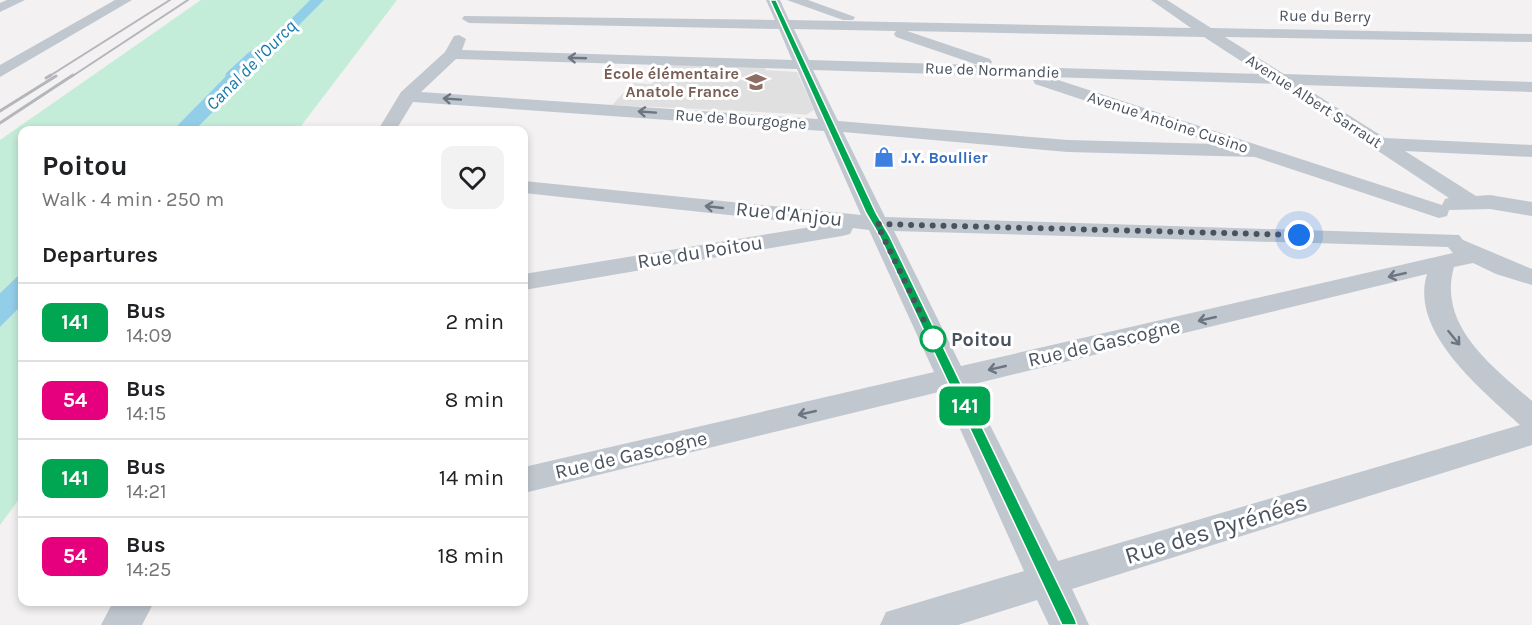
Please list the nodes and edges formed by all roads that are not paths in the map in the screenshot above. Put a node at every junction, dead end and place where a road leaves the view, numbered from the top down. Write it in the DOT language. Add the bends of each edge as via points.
graph roads {
  1 [pos="18,0"];
  2 [pos="125,0"];
  3 [pos="477,0"];
  4 [pos="1158,0"];
  5 [pos="0,8"];
  6 [pos="784,8"];
  7 [pos="469,19"];
  8 [pos="876,25"];
  9 [pos="1206,31"];
  10 [pos="1532,38"];
  11 [pos="452,54"];
  12 [pos="804,65"];
  13 [pos="1013,71"];
  14 [pos="0,72"];
  15 [pos="1282,80"];
  16 [pos="1532,87"];
  17 [pos="407,96"];
  18 [pos="831,125"];
  19 [pos="389,126"];
  20 [pos="1381,144"];
  21 [pos="1255,151"];
  22 [pos="1532,151"];
  23 [pos="528,187"];
  24 [pos="1470,202"];
  25 [pos="1532,208"];
  26 [pos="1439,211"];
  27 [pos="877,224"];
  28 [pos="1456,253"];
  29 [pos="1532,277"];
  30 [pos="528,281"];
  31 [pos="951,379"];
  32 [pos="1532,418"];
  33 [pos="1532,433"];
  34 [pos="528,479"];
  35 [pos="1047,580"];
  36 [pos="132,606"];
  37 [pos="121,625"];
  38 [pos="900,625"];
  39 [pos="1069,625"];
  1 -- 5 [label="street"];
  2 -- 14 [label="street"];
  3 -- 7 [label="street"];
  4 -- 9 [label="street, Avenue Albert Sarraut"];
  6 -- 7 [label="street, Rue du Berry"];
  6 -- 8 [label="street, Avenue Antoine Cusino"];
  6 -- 8 [label="street, Rue du Berry"];
  6 -- 12 [label="street"];
  7 -- 11 [label="street"];
  8 -- 9 [label="street, Rue du Berry"];
  8 -- 13 [label="street, Avenue Antoine Cusino"];
  9 -- 10 [label="street, Rue du Berry"];
  9 -- 15 [label="street, Avenue Albert Sarraut"];
  12 -- 11 [label="street, Rue de Normandie, one-way"];
  11 -- 17 [label="street"];
  12 -- 13 [label="street, Rue de Normandie"];
  12 -- 18 [label="street"];
  13 -- 15 [label="street, Rue de Normandie"];
  13 -- 21 [label="street, Avenue Antoine Cusino"];
  15 -- 16 [label="street, Rue de Normandie"];
  15 -- 20 [label="street, Avenue Albert Sarraut"];
  18 -- 17 [label="street, Rue de Bourgogne, one-way"];
  17 -- 19 [label="street"];
  18 -- 21 [label="street, Rue de Bourgogne" via="1068,146"];
  18 -- 27 [label="street"];
  20 -- 22 [label="street"];
  20 -- 24 [label="street, Avenue Albert Sarraut"];
  21 -- 26 [label="street, Avenue Antoine Cusino"];
  27 -- 23 [label="street, Rue d'Anjou, one-way"];
  24 -- 25 [label="street"];
  24 -- 26 [label="street"];
  26 -- 28 [label="street" via="1439,228"];
  27 -- 28 [label="street, Rue d'Anjou"];
  27 -- 30 [label="street, Rue du Poitou"];
  27 -- 31 [label="street"];
  28 -- 29 [label="street"];
  28 -- 31 [label="street, Rue de Gascogne, one-way"];
  28 -- 32 [label="street, one-way" via="1437,282 1437,299 1448,329 1483,374"];
  31 -- 34 [label="street, Rue de Gascogne, one-way"];
  31 -- 35 [label="street"];
  33 -- 35 [label="street, Rue des Pyrénées"];
  35 -- 38 [label="street, Rue des Pyrénées"];
  35 -- 39 [label="street"];
  36 -- 37 [label="street"];
}
